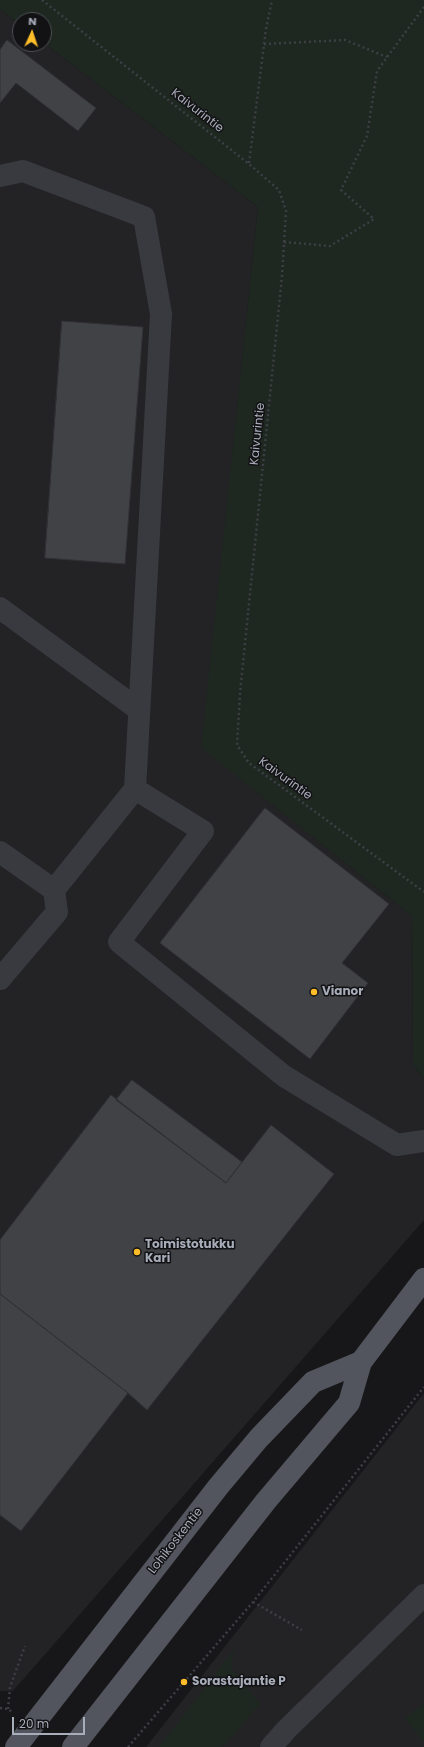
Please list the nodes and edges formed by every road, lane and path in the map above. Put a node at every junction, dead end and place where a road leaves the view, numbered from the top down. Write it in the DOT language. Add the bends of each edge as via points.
graph roads {
  1 [pos="42,0"];
  2 [pos="272,0"];
  3 [pos="424,7"];
  4 [pos="264,44"];
  5 [pos="387,57"];
  6 [pos="249,164"];
  7 [pos="0,176"];
  8 [pos="284,242"];
  9 [pos="0,608"];
  10 [pos="139,710"];
  11 [pos="135,789"];
  12 [pos="0,852"];
  13 [pos="54,890"];
  14 [pos="424,892"];
  15 [pos="0,979"];
  16 [pos="424,1141"];
  17 [pos="424,1279"];
  18 [pos="361,1362"];
  19 [pos="424,1387"];
  20 [pos="424,1595"];
  21 [pos="253,1602"];
  22 [pos="302,1630"];
  23 [pos="25,1646"];
  24 [pos="8,1709"];
  25 [pos="16,1747"];
  26 [pos="73,1747"];
  27 [pos="128,1747"];
  28 [pos="271,1747"];
  1 -- 6 [label="path, Kaivurintie"];
  2 -- 4 [label="path"];
  3 -- 5 [label="path"];
  4 -- 5 [label="path" via="345,40"];
  4 -- 6 [label="path"];
  5 -- 8 [label="path" via="377,71 367,136 341,190 374,219 330,246"];
  6 -- 8 [label="path, Kaivurintie" via="279,190 286,211"];
  7 -- 10 [label="lane" via="23,171 144,217 161,314"];
  8 -- 14 [label="path, Kaivurintie" via="237,745 249,763"];
  9 -- 10 [label="lane"];
  10 -- 11 [label="lane"];
  11 -- 13 [label="lane"];
  11 -- 16 [label="lane" via="203,831 119,942 284,1076 397,1145"];
  12 -- 13 [label="lane"];
  13 -- 15 [label="lane" via="57,912"];
  17 -- 18 [label="main road"];
  18 -- 25 [label="main road, Lohikoskentie" via="313,1382 259,1438 218,1486"];
  18 -- 26 [label="main road" via="349,1403 266,1501"];
  19 -- 21 [label="path"];
  20 -- 28 [label="lane"];
  21 -- 22 [label="path"];
  21 -- 27 [label="path"];
  23 -- 24 [label="path" via="10,1687"];
}
